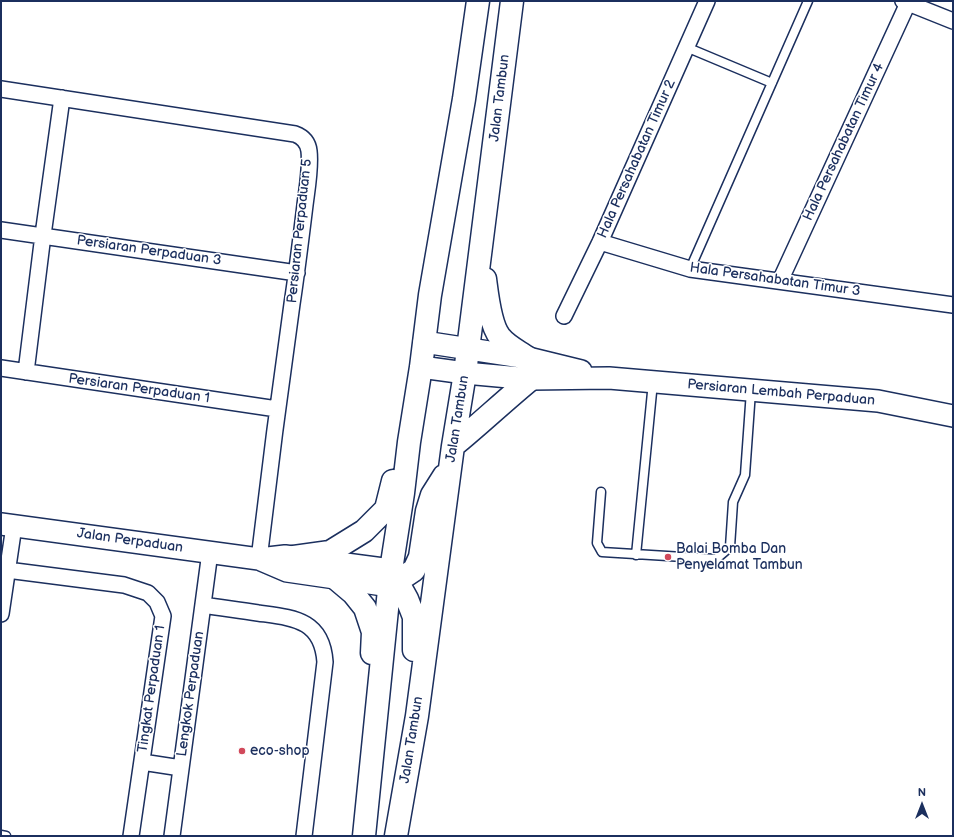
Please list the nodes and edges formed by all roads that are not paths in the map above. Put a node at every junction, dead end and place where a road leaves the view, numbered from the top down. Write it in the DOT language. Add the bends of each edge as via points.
graph roads {
  1 [pos="478,1"];
  2 [pos="487,1"];
  3 [pos="512,1"];
  4 [pos="707,1"];
  5 [pos="808,1"];
  6 [pos="906,2"];
  7 [pos="953,21"];
  8 [pos="686,46"];
  9 [pos="470,50"];
  10 [pos="772,83"];
  11 [pos="1,89"];
  12 [pos="62,98"];
  13 [pos="1,230"];
  14 [pos="43,236"];
  15 [pos="600,242"];
  16 [pos="481,248"];
  17 [pos="690,269"];
  18 [pos="297,273"];
  19 [pos="780,281"];
  20 [pos="953,305"];
  21 [pos="564,316"];
  22 [pos="424,342"];
  23 [pos="469,349"];
  24 [pos="528,358"];
  25 [pos="421,367"];
  26 [pos="1,368"];
  27 [pos="26,372"];
  28 [pos="465,373"];
  29 [pos="609,378"];
  30 [pos="531,379"];
  31 [pos="653,381"];
  32 [pos="752,390"];
  33 [pos="277,409"];
  34 [pos="953,416"];
  35 [pos="409,442"];
  36 [pos="451,457"];
  37 [pos="602,492"];
  38 [pos="7,525"];
  39 [pos="210,552"];
  40 [pos="636,555"];
  41 [pos="294,557"];
  42 [pos="259,559"];
  43 [pos="7,570"];
  44 [pos="334,577"];
  45 [pos="393,579"];
  46 [pos="203,605"];
  47 [pos="1,614"];
  48 [pos="142,762"];
  49 [pos="181,768"];
  50 [pos="365,827"];
  51 [pos="397,834"];
  52 [pos="1,835"];
  53 [pos="6,836"];
  54 [pos="131,836"];
  55 [pos="172,836"];
  56 [pos="304,836"];
  1 -- 9 [label="main road"];
  2 -- 9 [label="main road"];
  3 -- 16 [label="main road, Jalan Tambun"];
  4 -- 8 [label="street, Hala Persahabatan Timur 2"];
  5 -- 10 [label="lane"];
  6 -- 7 [label="street"];
  6 -- 19 [label="street, Hala Persahabatan Timur 4"];
  8 -- 10 [label="lane"];
  8 -- 15 [label="street, Hala Persahabatan Timur 2"];
  9 -- 22 [label="main road"];
  10 -- 17 [label="lane"];
  11 -- 12 [label="street, Persiaran Perpaduan 5"];
  12 -- 14 [label="street"];
  12 -- 18 [label="street, Persiaran Perpaduan 5" via="301,136 306,140 309,153"];
  13 -- 14 [label="street, Persiaran Perpaduan 3"];
  14 -- 18 [label="street, Persiaran Perpaduan 3"];
  14 -- 27 [label="street"];
  15 -- 17 [label="street, Hala Persahabatan Timur 3"];
  15 -- 21 [label="street, Hala Persahabatan Timur 2"];
  16 -- 23 [label="main road, Jalan Tambun"];
  16 -- 24 [label="main road" via="489,312 499,336"];
  17 -- 19 [label="street, Hala Persahabatan Timur 3"];
  18 -- 33 [label="street, Persiaran Perpaduan 5"];
  19 -- 20 [label="street, Hala Persahabatan Timur 3"];
  22 -- 23 [label="main road, Persiaran Lembah Perpaduan"];
  22 -- 25 [label="main road"];
  23 -- 24 [label="main road, Persiaran Lembah Perpaduan"];
  23 -- 28 [label="main road, Jalan Tambun"];
  24 -- 29 [label="main road, Persiaran Lembah Perpaduan"];
  25 -- 28 [label="main road, Persiaran Lembah Perpaduan"];
  25 -- 35 [label="main road"];
  26 -- 27 [label="street, Persiaran Perpaduan 1"];
  27 -- 33 [label="street, Persiaran Perpaduan 1"];
  28 -- 30 [label="main road, Persiaran Lembah Perpaduan"];
  28 -- 36 [label="main road, Jalan Tambun"];
  29 -- 30 [label="main road, Persiaran Lembah Perpaduan"];
  29 -- 31 [label="main road, Persiaran Lembah Perpaduan"];
  30 -- 36 [label="main road" via="500,404"];
  31 -- 32 [label="main road, Persiaran Lembah Perpaduan"];
  31 -- 40 [label="lane"];
  32 -- 34 [label="main road, Persiaran Lembah Perpaduan" via="878,401"];
  32 -- 40 [label="lane" via="745,475 733,502 730,547 716,560"];
  33 -- 42 [label="street, Persiaran Perpaduan 5"];
  35 -- 41 [label="main road" via="399,457 386,509 364,531 330,552"];
  35 -- 45 [label="main road"];
  36 -- 45 [label="main road" via="430,500 420,557 414,570"];
  36 -- 51 [label="main road, Jalan Tambun" via="417,716"];
  37 -- 40 [label="lane" via="597,543 602,552"];
  38 -- 39 [label="main road, Jalan Perpaduan"];
  38 -- 43 [label="street"];
  39 -- 42 [label="main road, Jalan Perpaduan"];
  39 -- 46 [label="street, Lengkok Perpaduan"];
  41 -- 42 [label="main road, Jalan Perpaduan"];
  41 -- 45 [label="main road, Jalan Perpaduan"];
  42 -- 44 [label="main road, Jalan Perpaduan" via="287,571"];
  43 -- 47 [label="street"];
  43 -- 48 [label="street, Tingkat Perpaduan 1" via="124,585 148,593 157,602 163,616"];
  44 -- 45 [label="main road, Jalan Perpaduan"];
  44 -- 50 [label="main road" via="366,608 373,632"];
  45 -- 50 [label="main road"];
  45 -- 51 [label="main road" via="407,599 414,617 414,675"];
  46 -- 49 [label="street, Lengkok Perpaduan"];
  46 -- 56 [label="street" via="293,618 308,625 321,640 325,662"];
  48 -- 49 [label="street"];
  48 -- 54 [label="street, Tingkat Perpaduan 1"];
  49 -- 55 [label="street, Lengkok Perpaduan"];
  52 -- 53 [label="lane"];
}
